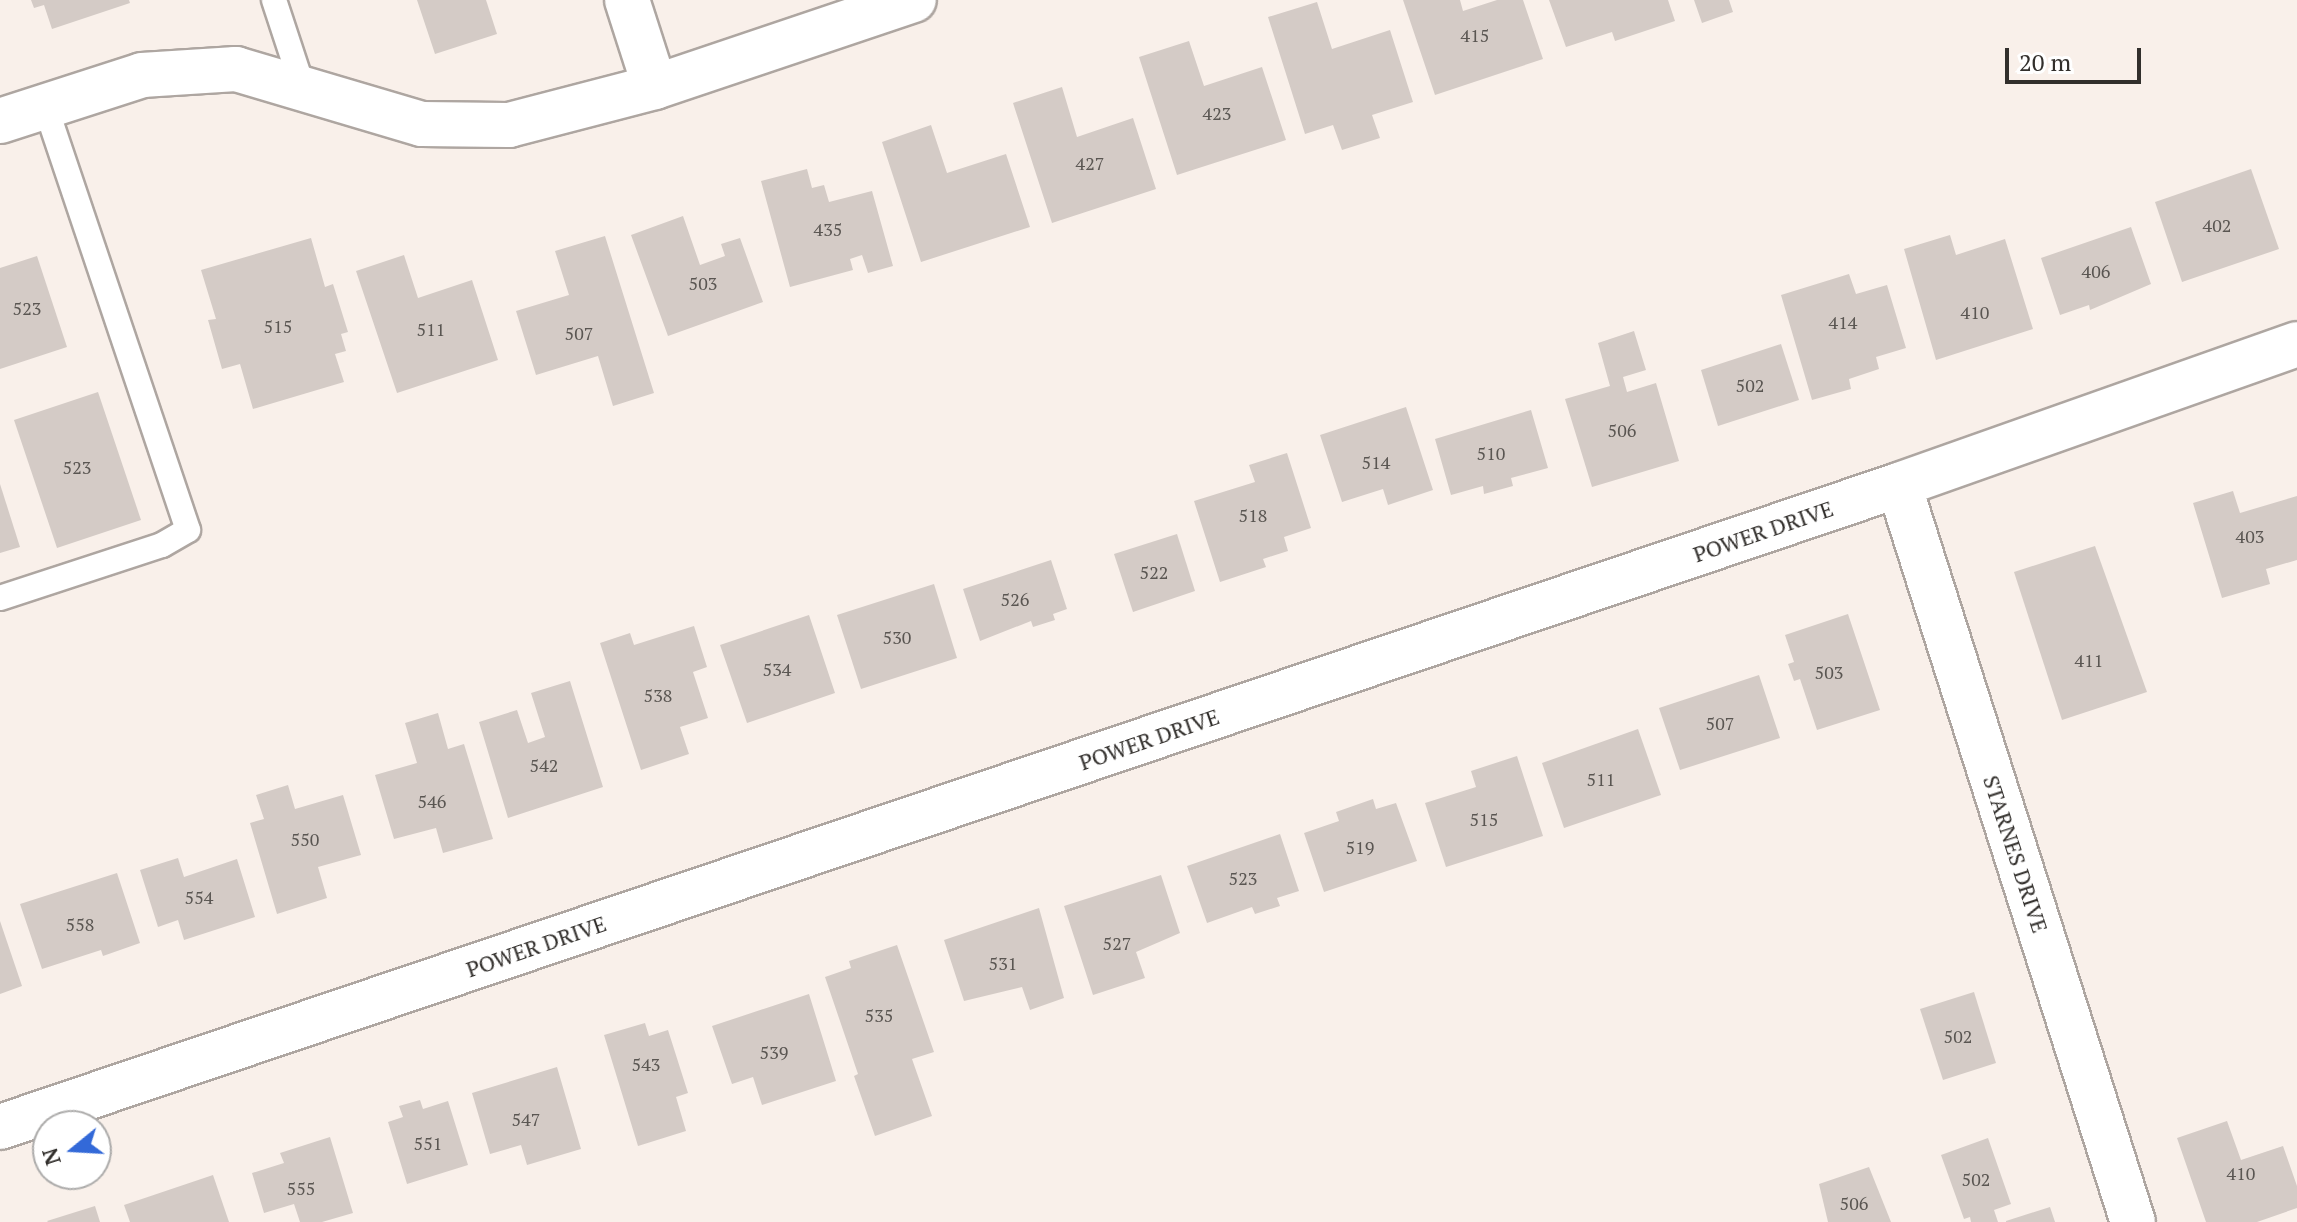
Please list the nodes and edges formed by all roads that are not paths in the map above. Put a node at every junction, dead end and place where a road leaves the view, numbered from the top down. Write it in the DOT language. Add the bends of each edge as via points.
graph roads {
  1 [pos="274,0"];
  2 [pos="627,0"];
  3 [pos="914,0"];
  4 [pos="655,87"];
  5 [pos="303,88"];
  6 [pos="45,106"];
  7 [pos="0,121"];
  8 [pos="2297,344"];
  9 [pos="1899,485"];
  10 [pos="0,598"];
  11 [pos="0,1127"];
  12 [pos="2133,1222"];
  1 -- 5 [label="lane"];
  2 -- 4 [label="street"];
  3 -- 4 [label="street"];
  4 -- 5 [label="street" via="509,125 422,124"];
  5 -- 6 [label="street" via="236,69 142,75"];
  6 -- 7 [label="street"];
  6 -- 10 [label="lane" via="188,530 162,545"];
  8 -- 9 [label="street, POWER DRIVE"];
  9 -- 11 [label="street, POWER DRIVE"];
  9 -- 12 [label="street, STARNES DRIVE"];
}
